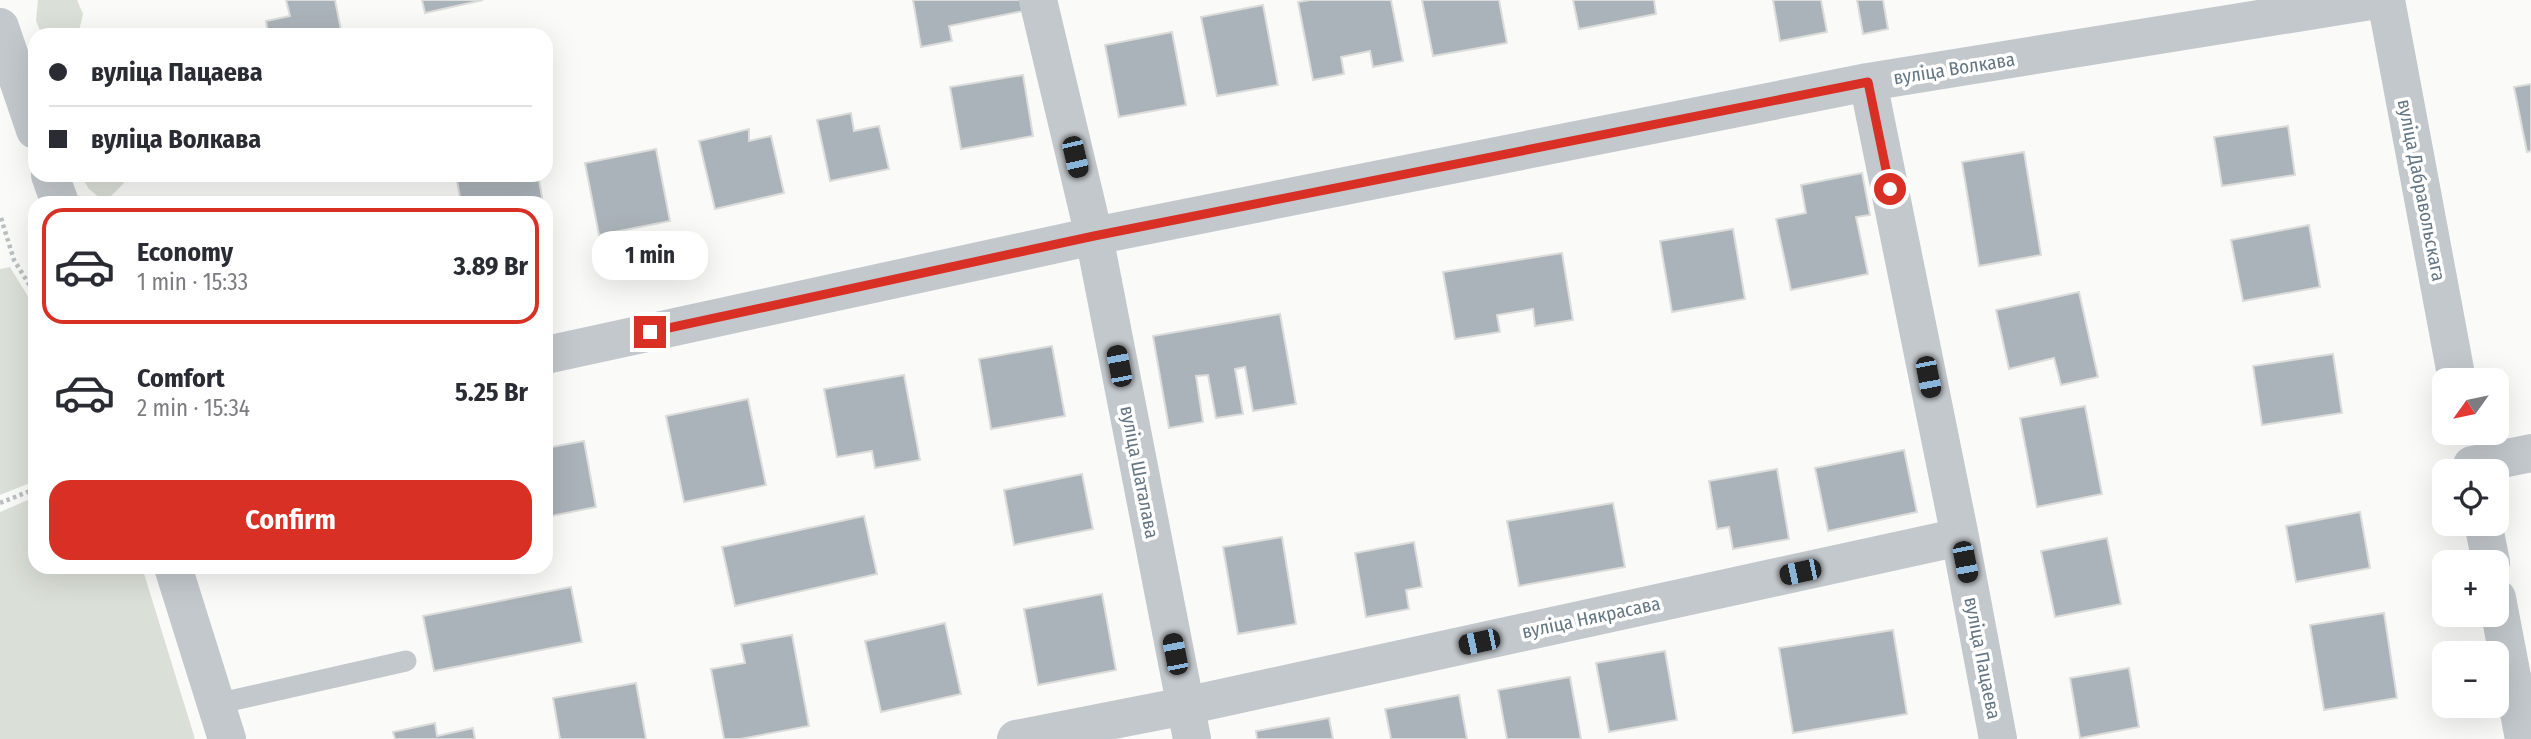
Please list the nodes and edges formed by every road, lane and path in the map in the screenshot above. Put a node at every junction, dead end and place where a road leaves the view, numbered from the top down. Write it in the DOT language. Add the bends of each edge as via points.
graph roads {
  1 [pos="1038,0"];
  2 [pos="2377,0"];
  3 [pos="2386,0"];
  4 [pos="0,27"];
  5 [pos="1868,82"];
  6 [pos="28,109"];
  7 [pos="1,218"];
  8 [pos="1094,236"];
  9 [pos="28,284"];
  10 [pos="553,353"];
  11 [pos="2455,368"];
  12 [pos="2531,453"];
  13 [pos="2471,456"];
  14 [pos="28,492"];
  15 [pos="0,503"];
  16 [pos="1960,537"];
  17 [pos="175,574"];
  18 [pos="2503,627"];
  19 [pos="406,661"];
  20 [pos="221,722"];
  21 [pos="1189,722"];
  22 [pos="1016,739"];
  23 [pos="1998,739"];
  24 [pos="2524,739"];
  1 -- 8 [label="street, вуліца Шаталава"];
  2 -- 5 [label="street, вуліца Волкава"];
  3 -- 11 [label="street, вуліца Дабравольскага"];
  4 -- 6 [label="street"];
  5 -- 8 [label="street, вуліца Волкава"];
  5 -- 16 [label="street, вуліца Пацаева"];
  7 -- 9 [label="path" via="13,260"];
  8 -- 10 [label="street, вуліца Волкава"];
  8 -- 21 [label="street, вуліца Шаталава"];
  12 -- 13 [label="street"];
  14 -- 15 [label="path"];
  16 -- 21 [label="street, вуліца Някрасава"];
  16 -- 23 [label="street, вуліца Пацаева"];
  17 -- 20 [label="street"];
  18 -- 24 [label="street"];
  19 -- 20 [label="lane"];
  21 -- 22 [label="street, вуліца Някрасава"];
}
